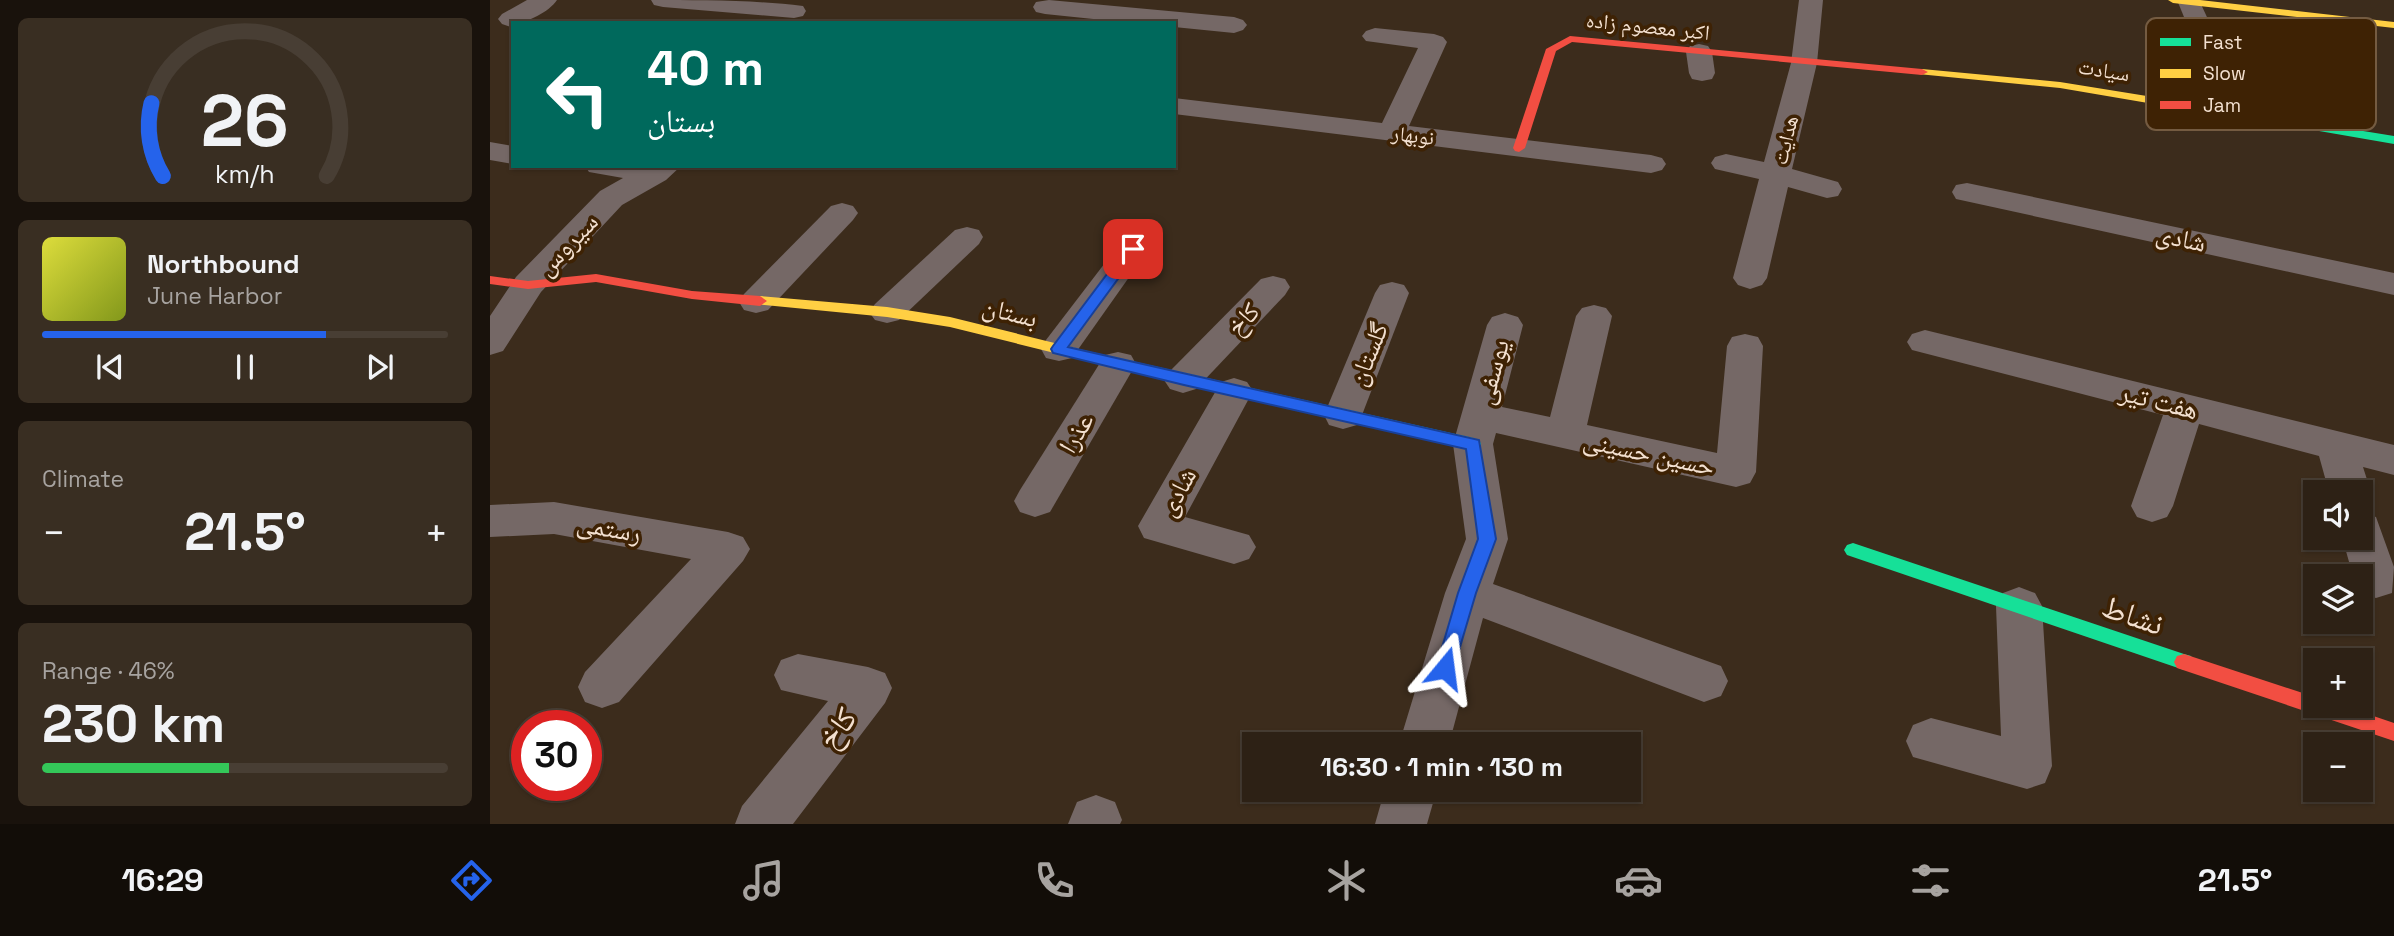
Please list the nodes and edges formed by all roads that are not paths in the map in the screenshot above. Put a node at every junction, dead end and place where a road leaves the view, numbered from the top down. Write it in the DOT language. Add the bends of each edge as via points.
graph roads {
  1 [pos="545,0"];
  2 [pos="663,0"];
  3 [pos="1811,0"];
  4 [pos="2181,1"];
  5 [pos="1043,10"];
  6 [pos="793,11"];
  7 [pos="2191,18"];
  8 [pos="2332,18"];
  9 [pos="511,19"];
  10 [pos="2376,23"];
  11 [pos="1234,25"];
  12 [pos="2394,25"];
  13 [pos="1375,36"];
  14 [pos="1804,63"];
  15 [pos="2146,99"];
  16 [pos="1176,106"];
  17 [pos="2333,130"];
  18 [pos="1391,133"];
  19 [pos="2394,140"];
  20 [pos="1519,148"];
  21 [pos="490,152"];
  22 [pos="511,155"];
  23 [pos="1726,163"];
  24 [pos="1651,164"];
  25 [pos="630,168"];
  26 [pos="661,170"];
  27 [pos="1776,174"];
  28 [pos="1827,189"];
  29 [pos="1967,191"];
  30 [pos="842,214"];
  31 [pos="967,237"];
  32 [pos="1133,249"];
  33 [pos="1750,278"];
  34 [pos="490,280"];
  35 [pos="2394,284"];
  36 [pos="528,285"];
  37 [pos="1273,287"];
  38 [pos="1392,293"];
  39 [pos="757,302"];
  40 [pos="887,312"];
  41 [pos="1594,316"];
  42 [pos="1505,325"];
  43 [pos="1925,342"];
  44 [pos="490,343"];
  45 [pos="1745,346"];
  46 [pos="1059,349"];
  47 [pos="1118,364"];
  48 [pos="1184,380"];
  49 [pos="1234,391"];
  50 [pos="2185,407"];
  51 [pos="1343,415"];
  52 [pos="1477,430"];
  53 [pos="1565,435"];
  54 [pos="2336,445"];
  55 [pos="2394,460"];
  56 [pos="2346,480"];
  57 [pos="1035,502"];
  58 [pos="2152,506"];
  59 [pos="490,521"];
  60 [pos="1234,547"];
  61 [pos="1853,550"];
  62 [pos="2367,550"];
  63 [pos="2376,580"];
  64 [pos="1467,593"];
  65 [pos="2019,606"];
  66 [pos="798,675"];
  67 [pos="1704,681"];
  68 [pos="602,687"];
  69 [pos="1427,732"];
  70 [pos="2394,732"];
  71 [pos="1931,741"];
  72 [pos="1407,802"];
  73 [pos="761,824"];
  74 [pos="1401,824"];
  1 -- 9 [label="street"];
  2 -- 6 [label="street"];
  3 -- 14 [label="street, هدایت"];
  4 -- 7 [label="street"];
  4 -- 8 [label="street"];
  5 -- 11 [label="street"];
  10 -- 12 [label="street"];
  13 -- 18 [label="street" via="1434,42"];
  14 -- 15 [label="street, سیادت" via="2060,85"];
  14 -- 20 [label="street, اکبر معصوم زاده" via="1701,62 1570,39 1551,49"];
  14 -- 27 [label="street, هدایت"];
  16 -- 18 [label="street, نوبهار" via="1307,112"];
  17 -- 19 [label="street, سیادت"];
  18 -- 20 [label="street, نوبهار"];
  20 -- 24 [label="street, نوبهار"];
  21 -- 22 [label="street"];
  23 -- 27 [label="street"];
  25 -- 26 [label="street"];
  26 -- 36 [label="street, سیروس" via="611,198"];
  27 -- 28 [label="street"];
  27 -- 33 [label="street, هدایت"];
  29 -- 35 [label="street, شادی"];
  30 -- 39 [label="street"];
  31 -- 40 [label="street"];
  32 -- 46 [label="street"];
  34 -- 36 [label="street, بستان"];
  36 -- 39 [label="street, بستان" via="596,278"];
  36 -- 44 [label="street, سیروس"];
  37 -- 48 [label="street, کاخ"];
  38 -- 51 [label="street, گلستان"];
  39 -- 40 [label="street, بستان"];
  40 -- 46 [label="street, بستان"];
  41 -- 53 [label="street"];
  42 -- 52 [label="street, یوسفی"];
  43 -- 50 [label="street, هفت تیر"];
  45 -- 53 [label="street, حسین حسینی" via="1736,472"];
  46 -- 47 [label="street, بستان"];
  47 -- 48 [label="street, بستان"];
  47 -- 57 [label="street, عذرا"];
  48 -- 49 [label="street, بستان"];
  49 -- 51 [label="street, بستان"];
  49 -- 60 [label="street, شادی" via="1158,526"];
  50 -- 54 [label="street, هفت تیر"];
  50 -- 58 [label="street"];
  51 -- 52 [label="street, بستان"];
  52 -- 53 [label="street, حسین حسینی"];
  52 -- 64 [label="street, یوسفی" via="1487,539"];
  54 -- 55 [label="street, هفت تیر"];
  54 -- 56 [label="street"];
  59 -- 68 [label="street, رستمی" via="554,518 728,549"];
  61 -- 65 [label="street, نشاط"];
  62 -- 63 [label="street"];
  64 -- 67 [label="street"];
  64 -- 69 [label="street, یوسفی"];
  65 -- 70 [label="street, نشاط"];
  65 -- 71 [label="street" via="2027,766"];
  66 -- 73 [label="street, کاخ" via="868,688"];
  72 -- 74 [label="street"];
}
